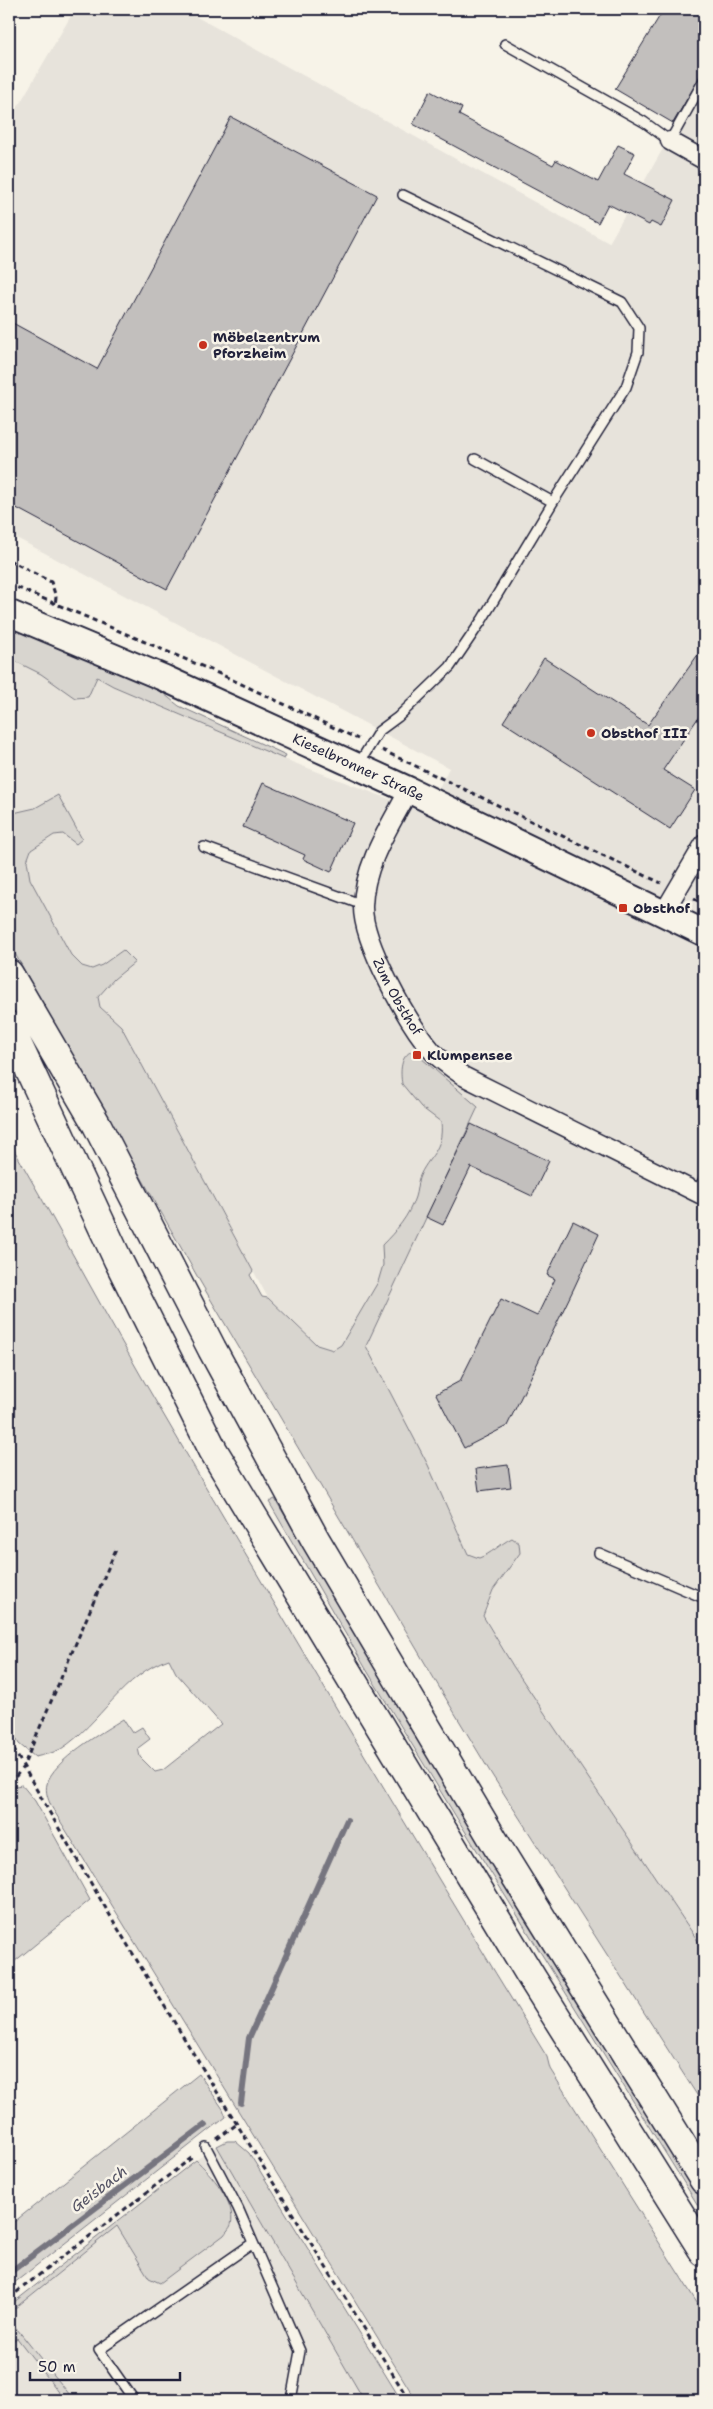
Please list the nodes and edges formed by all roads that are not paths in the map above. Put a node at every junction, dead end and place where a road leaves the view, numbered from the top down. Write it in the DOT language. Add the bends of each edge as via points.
graph roads {
  1 [pos="505,44"];
  2 [pos="704,80"];
  3 [pos="670,141"];
  4 [pos="704,160"];
  5 [pos="403,195"];
  6 [pos="475,459"];
  7 [pos="553,502"];
  8 [pos="9,613"];
  9 [pos="356,767"];
  10 [pos="408,790"];
  11 [pos="704,844"];
  12 [pos="204,847"];
  13 [pos="363,906"];
  14 [pos="664,912"];
  15 [pos="704,933"];
  16 [pos="9,974"];
  17 [pos="9,1026"];
  18 [pos="702,1189"];
  19 [pos="600,1553"];
  20 [pos="704,1598"];
  21 [pos="206,2147"];
  22 [pos="704,2180"];
  23 [pos="253,2243"];
  24 [pos="704,2252"];
  25 [pos="134,2400"];
  26 [pos="291,2400"];
  1 -- 3 [label="lane" via="644,122"];
  2 -- 3 [label="lane"];
  3 -- 4 [label="street"];
  5 -- 7 [label="lane" via="622,302 639,328 638,352 626,387"];
  6 -- 7 [label="lane"];
  7 -- 9 [label="lane" via="450,667 379,731"];
  8 -- 9 [label="street, Kieselbronner Straße" via="164,678"];
  9 -- 10 [label="street, Kieselbronner Straße"];
  10 -- 13 [label="street, Zum Obsthof" via="376,854 366,882"];
  10 -- 14 [label="street, Kieselbronner Straße"];
  11 -- 14 [label="street"];
  12 -- 13 [label="lane"];
  13 -- 18 [label="street, Zum Obsthof" via="364,924 370,940 405,1012 427,1044 447,1065 465,1077"];
  14 -- 15 [label="street, Kieselbronner Straße"];
  16 -- 22 [label="highway" via="97,1125 212,1349 316,1539 500,1851"];
  17 -- 24 [label="highway" via="118,1260 214,1450 532,1978"];
  19 -- 20 [label="lane"];
  21 -- 23 [label="lane"];
  23 -- 25 [label="lane" via="99,2350"];
  23 -- 26 [label="lane" via="300,2352"];
}
